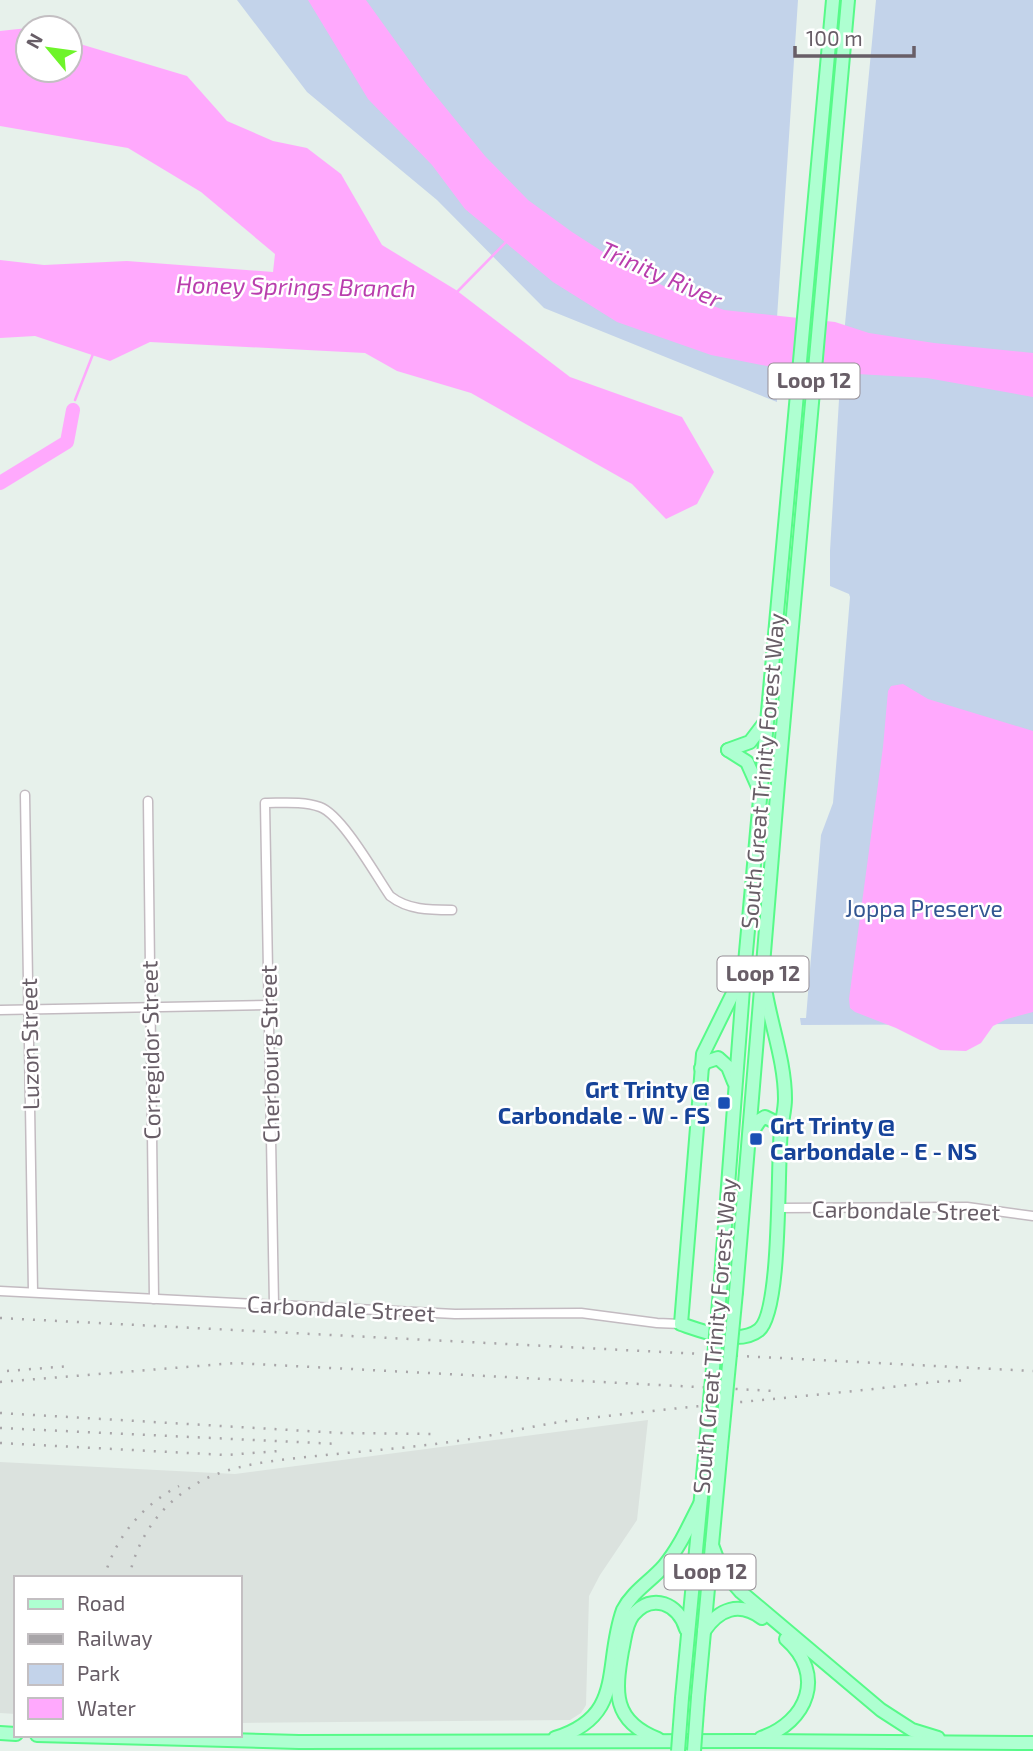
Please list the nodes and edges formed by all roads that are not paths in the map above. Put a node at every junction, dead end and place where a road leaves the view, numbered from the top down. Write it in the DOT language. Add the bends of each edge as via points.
graph roads {
  1 [pos="833,0"];
  2 [pos="848,0"];
  3 [pos="768,718"];
  4 [pos="764,755"];
  5 [pos="760,792"];
  6 [pos="25,795"];
  7 [pos="148,801"];
  8 [pos="775,813"];
  9 [pos="452,910"];
  10 [pos="745,963"];
  11 [pos="763,976"];
  12 [pos="270,1005"];
  13 [pos="150,1007"];
  14 [pos="0,1010"];
  15 [pos="29,1010"];
  16 [pos="701,1068"];
  17 [pos="737,1091"];
  18 [pos="781,1130"];
  19 [pos="750,1135"];
  20 [pos="778,1208"];
  21 [pos="1033,1216"];
  22 [pos="0,1291"];
  23 [pos="33,1292"];
  24 [pos="154,1299"];
  25 [pos="274,1305"];
  26 [pos="681,1324"];
  27 [pos="700,1504"];
  28 [pos="712,1545"];
  29 [pos="704,1631"];
  30 [pos="687,1634"];
  31 [pos="83,1737"];
  32 [pos="751,1741"];
  33 [pos="665,1742"];
  34 [pos="540,1743"];
  35 [pos="966,1743"];
  36 [pos="1033,1743"];
  37 [pos="292,1746"];
  38 [pos="678,1751"];
  39 [pos="694,1751"];
  1 -- 3 [label="main road, South Great Trinity Forest Way / Loop 12"];
  2 -- 8 [label="main road, South Great Trinity Forest Way / Loop 12"];
  3 -- 4 [label="main road, South Great Trinity Forest Way / Loop 12"];
  3 -- 5 [label="main road" via="750,742 728,750 747,762"];
  4 -- 5 [label="main road, South Great Trinity Forest Way / Loop 12"];
  4 -- 8 [label="main road" via="771,765"];
  5 -- 10 [label="main road, South Great Trinity Forest Way / Loop 12"];
  6 -- 15 [label="street, Luzon Street"];
  7 -- 13 [label="street, Corregidor Street"];
  8 -- 11 [label="main road, South Great Trinity Forest Way / Loop 12"];
  9 -- 12 [label="street, Cherbourg Street" via="412,908 390,896 340,823 322,807 265,803"];
  10 -- 16 [label="main road" via="706,1045"];
  10 -- 17 [label="main road, South Great Trinity Forest Way / Loop 12"];
  11 -- 18 [label="main road" via="784,1080"];
  11 -- 19 [label="main road, South Great Trinity Forest Way / Loop 12"];
  12 -- 13 [label="street"];
  12 -- 25 [label="street, Cherbourg Street"];
  13 -- 15 [label="street"];
  13 -- 24 [label="street, Corregidor Street"];
  14 -- 15 [label="street"];
  15 -- 23 [label="street, Luzon Street"];
  16 -- 17 [label="main road" via="712,1059 724,1061"];
  16 -- 26 [label="main road"];
  17 -- 27 [label="main road, South Great Trinity Forest Way / Loop 12, bridge"];
  18 -- 19 [label="main road" via="765,1117"];
  18 -- 20 [label="main road"];
  19 -- 28 [label="main road, South Great Trinity Forest Way / Loop 12, bridge"];
  20 -- 21 [label="street, Carbondale Street" via="967,1207"];
  20 -- 26 [label="main road" via="771,1304 761,1328 738,1337"];
  22 -- 23 [label="street, Carbondale Street"];
  23 -- 24 [label="street, Carbondale Street"];
  24 -- 25 [label="street, Carbondale Street"];
  25 -- 26 [label="street, Carbondale Street" via="455,1314 581,1313"];
  27 -- 30 [label="main road, South Great Trinity Forest Way / Loop 12"];
  27 -- 34 [label="main road" via="667,1563 623,1610 597,1713 578,1730"];
  28 -- 29 [label="main road, South Great Trinity Forest Way / Loop 12"];
  28 -- 35 [label="main road" via="721,1569 741,1592 881,1710 912,1730"];
  29 -- 32 [label="main road" via="719,1614 743,1608 760,1616 801,1656 807,1687 800,1710 785,1728"];
  29 -- 39 [label="main road, South Great Trinity Forest Way / Loop 12, bridge"];
  30 -- 33 [label="main road" via="677,1611 659,1603 638,1610 626,1628 617,1683 619,1702 633,1725"];
  30 -- 38 [label="main road, South Great Trinity Forest Way / Loop 12, bridge"];
  31 -- 37 [label="main road"];
  32 -- 33 [label="main road"];
  32 -- 35 [label="main road"];
  33 -- 34 [label="main road"];
  34 -- 37 [label="main road"];
  35 -- 36 [label="main road"];
}
